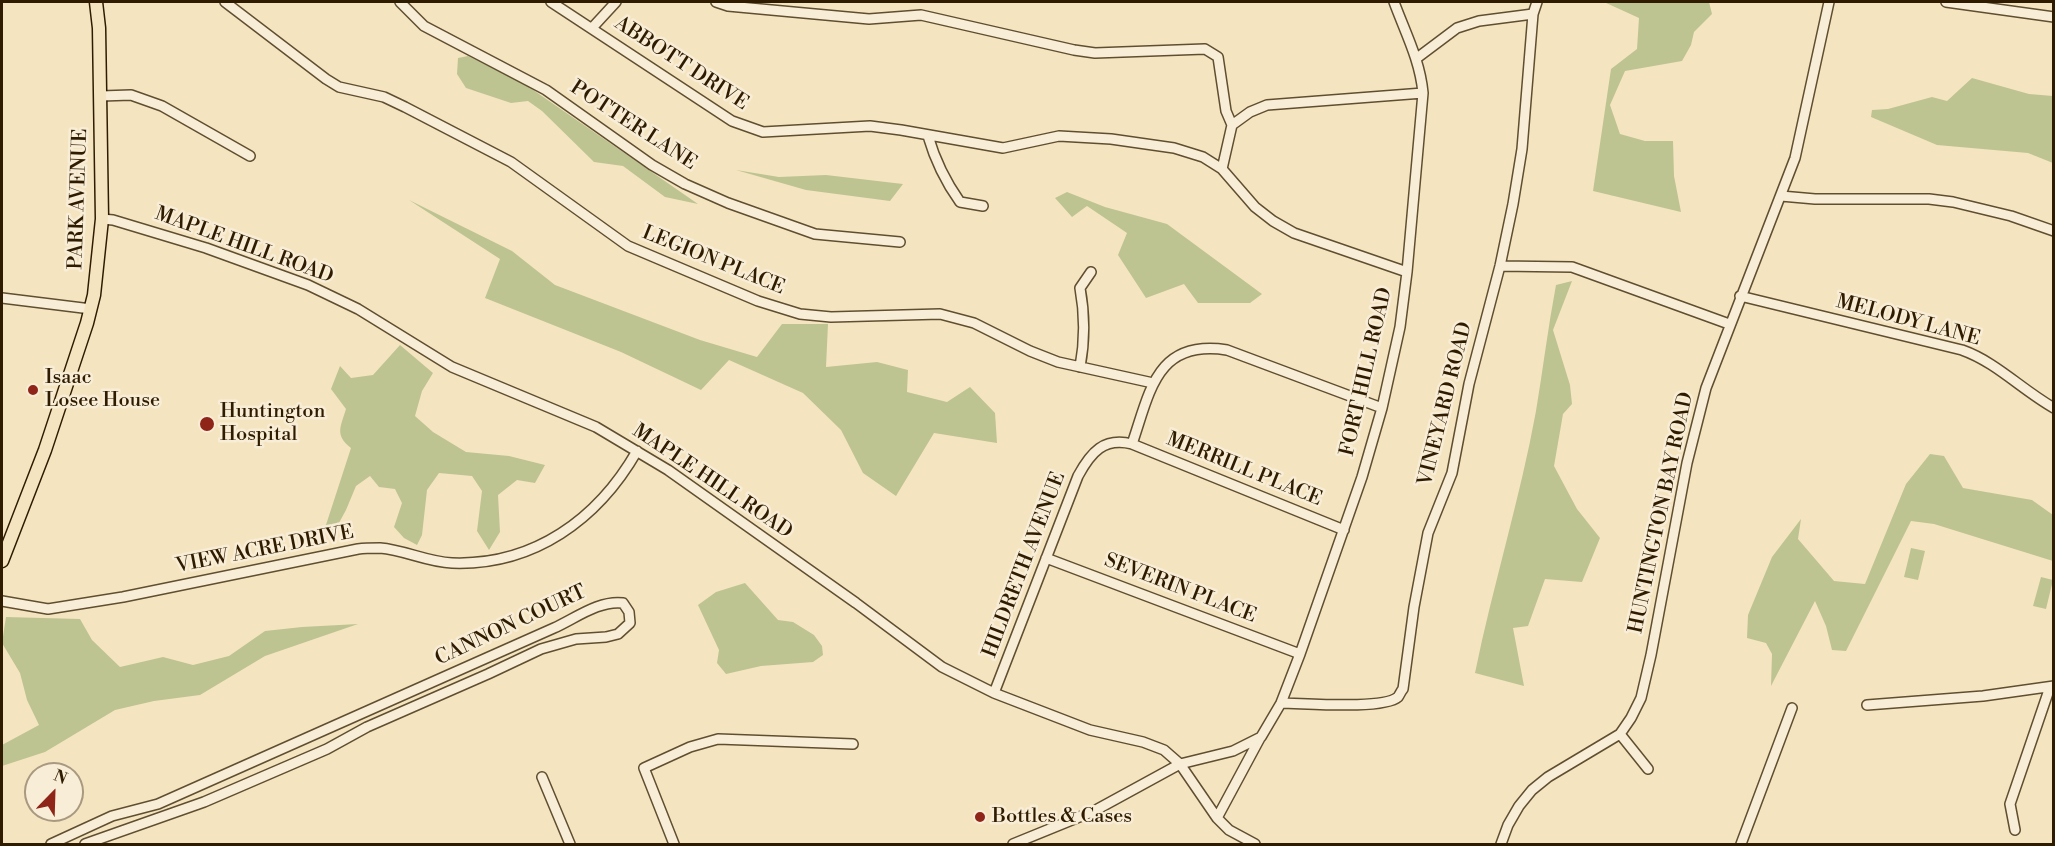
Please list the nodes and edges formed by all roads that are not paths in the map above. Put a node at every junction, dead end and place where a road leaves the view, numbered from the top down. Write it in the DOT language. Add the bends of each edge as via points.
graph roads {
  1 [pos="96,2"];
  2 [pos="225,2"];
  3 [pos="400,2"];
  4 [pos="551,2"];
  5 [pos="616,2"];
  6 [pos="716,2"];
  7 [pos="1394,2"];
  8 [pos="1537,2"];
  9 [pos="1829,2"];
  10 [pos="1946,2"];
  11 [pos="1533,14"];
  12 [pos="2054,17"];
  13 [pos="592,28"];
  14 [pos="1417,58"];
  15 [pos="1422,93"];
  16 [pos="100,96"];
  17 [pos="1232,125"];
  18 [pos="928,136"];
  19 [pos="250,156"];
  20 [pos="1222,170"];
  21 [pos="1781,196"];
  22 [pos="983,206"];
  23 [pos="102,219"];
  24 [pos="2054,231"];
  25 [pos="900,242"];
  26 [pos="1500,266"];
  27 [pos="1091,272"];
  28 [pos="1407,272"];
  29 [pos="1740,296"];
  30 [pos="2,298"];
  31 [pos="91,309"];
  32 [pos="1729,324"];
  33 [pos="1080,367"];
  34 [pos="1153,383"];
  35 [pos="1382,408"];
  36 [pos="2054,408"];
  37 [pos="1132,444"];
  38 [pos="638,451"];
  39 [pos="1344,530"];
  40 [pos="1047,558"];
  41 [pos="2,561"];
  42 [pos="2,601"];
  43 [pos="498,653"];
  44 [pos="1300,654"];
  45 [pos="504,667"];
  46 [pos="2052,686"];
  47 [pos="994,693"];
  48 [pos="1281,703"];
  49 [pos="1868,705"];
  50 [pos="1792,708"];
  51 [pos="351,718"];
  52 [pos="358,732"];
  53 [pos="1620,734"];
  54 [pos="1261,737"];
  55 [pos="853,744"];
  56 [pos="1180,764"];
  57 [pos="1648,769"];
  58 [pos="219,777"];
  59 [pos="542,777"];
  60 [pos="227,792"];
  61 [pos="137,809"];
  62 [pos="1216,818"];
  63 [pos="144,823"];
  64 [pos="2014,830"];
  65 [pos="65,842"];
  66 [pos="51,844"];
  67 [pos="85,844"];
  68 [pos="570,844"];
  69 [pos="674,844"];
  70 [pos="1013,844"];
  71 [pos="1255,844"];
  72 [pos="1501,844"];
  73 [pos="1741,844"];
  1 -- 16 [label="main road, PARK AVENUE"];
  2 -- 33 [label="street, LEGION PLACE" via="339,87 384,98 511,162 628,246 758,301 801,314 940,314 974,323 1058,362"];
  3 -- 25 [label="street, POTTER LANE" via="424,26 546,90 685,184 815,234"];
  4 -- 13 [label="street, ABBOTT DRIVE"];
  5 -- 13 [label="street"];
  6 -- 17 [label="street" via="869,19 921,15 1095,53 1205,49 1218,57 1226,111"];
  7 -- 14 [label="street, FORT HILL ROAD"];
  8 -- 11 [label="street, VINEYARD ROAD"];
  9 -- 21 [label="street, HUNTINGTON BAY ROAD" via="1795,158"];
  10 -- 12 [label="street"];
  11 -- 14 [label="street" via="1457,28"];
  11 -- 26 [label="street, VINEYARD ROAD" via="1522,149"];
  13 -- 18 [label="street, ABBOTT DRIVE" via="732,122 747,128 763,132 870,126"];
  14 -- 15 [label="street, FORT HILL ROAD"];
  15 -- 17 [label="street" via="1267,105"];
  15 -- 28 [label="street, FORT HILL ROAD"];
  16 -- 19 [label="street" via="131,95 162,105"];
  16 -- 23 [label="main road, PARK AVENUE"];
  17 -- 20 [label="street"];
  18 -- 20 [label="street, ABBOTT DRIVE" via="1003,148 1059,136 1111,139 1174,148"];
  18 -- 22 [label="street" via="948,186 960,202"];
  20 -- 28 [label="street, ABBOTT DRIVE" via="1255,207 1287,229"];
  21 -- 24 [label="street" via="1953,202"];
  21 -- 29 [label="street, HUNTINGTON BAY ROAD"];
  23 -- 31 [label="main road, PARK AVENUE"];
  23 -- 38 [label="street, MAPLE HILL ROAD" via="189,242 308,285 358,309 452,367 596,427"];
  26 -- 32 [label="street" via="1572,267"];
  26 -- 48 [label="street, VINEYARD ROAD" via="1469,384 1452,473 1428,533 1403,689 1387,701 1353,705"];
  27 -- 33 [label="street" via="1080,288 1084,342"];
  28 -- 35 [label="street, FORT HILL ROAD" via="1400,327"];
  29 -- 32 [label="street, HUNTINGTON BAY ROAD"];
  29 -- 36 [label="street, MELODY LANE" via="1978,356"];
  30 -- 31 [label="street"];
  31 -- 41 [label="main road, PARK AVENUE" via="45,450"];
  32 -- 53 [label="street, HUNTINGTON BAY ROAD" via="1706,388 1687,463 1641,698"];
  33 -- 34 [label="street, LEGION PLACE"];
  34 -- 35 [label="street" via="1160,371 1178,356 1214,348"];
  34 -- 37 [label="street"];
  35 -- 39 [label="street, FORT HILL ROAD"];
  37 -- 39 [label="street, MERRILL PLACE"];
  37 -- 40 [label="street, HILDRETH AVENUE" via="1106,444 1085,462"];
  38 -- 42 [label="street, VIEW ACRE DRIVE" via="610,492 589,513 540,545 508,557 451,563 381,548 357,549 48,609"];
  38 -- 47 [label="street, MAPLE HILL ROAD" via="942,667"];
  39 -- 44 [label="street, FORT HILL ROAD"];
  40 -- 44 [label="street, SEVERIN PLACE"];
  40 -- 47 [label="street, HILDRETH AVENUE"];
  43 -- 45 [label="street"];
  43 -- 45 [label="street, CANNON COURT" via="601,604 623,603 628,612 630,623 618,634 576,639 541,649"];
  43 -- 51 [label="street, CANNON COURT"];
  44 -- 48 [label="street, FORT HILL ROAD"];
  45 -- 52 [label="street, CANNON COURT"];
  46 -- 49 [label="street"];
  46 -- 64 [label="street" via="2010,804"];
  47 -- 56 [label="street, MAPLE HILL ROAD" via="1090,730 1164,750"];
  48 -- 54 [label="street, FORT HILL ROAD"];
  50 -- 73 [label="street"];
  51 -- 52 [label="street"];
  51 -- 58 [label="street, CANNON COURT"];
  52 -- 60 [label="street, CANNON COURT"];
  53 -- 57 [label="street"];
  53 -- 72 [label="street, HUNTINGTON BAY ROAD" via="1532,790 1508,825"];
  54 -- 56 [label="street" via="1233,751"];
  54 -- 62 [label="street, FORT HILL ROAD"];
  55 -- 69 [label="street" via="718,739 644,768"];
  56 -- 62 [label="street, MAPLE HILL ROAD"];
  56 -- 70 [label="street" via="1094,811"];
  58 -- 60 [label="street"];
  58 -- 61 [label="street, CANNON COURT"];
  59 -- 68 [label="street"];
  60 -- 63 [label="street, CANNON COURT"];
  61 -- 63 [label="street"];
  61 -- 65 [label="street, CANNON COURT" via="112,816"];
  62 -- 71 [label="street, MAPLE HILL ROAD"];
  63 -- 67 [label="street, CANNON COURT"];
  65 -- 66 [label="street, CANNON COURT"];
}
